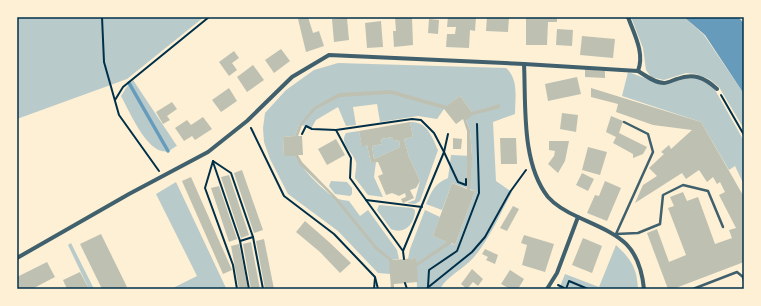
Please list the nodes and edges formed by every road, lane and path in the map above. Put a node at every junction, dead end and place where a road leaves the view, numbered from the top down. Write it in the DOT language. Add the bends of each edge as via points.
graph roads {
  1 [pos="102,17"];
  2 [pos="208,17"];
  3 [pos="628,17"];
  4 [pos="524,64"];
  5 [pos="638,71"];
  6 [pos="717,89"];
  7 [pos="115,100"];
  8 [pos="247,121"];
  9 [pos="624,122"];
  10 [pos="477,124"];
  11 [pos="336,130"];
  12 [pos="302,134"];
  13 [pos="448,134"];
  14 [pos="744,135"];
  15 [pos="444,152"];
  16 [pos="212,161"];
  17 [pos="532,162"];
  18 [pos="163,176"];
  19 [pos="466,179"];
  20 [pos="365,200"];
  21 [pos="422,207"];
  22 [pos="578,217"];
  23 [pos="723,227"];
  24 [pos="616,234"];
  25 [pos="253,237"];
  26 [pos="240,241"];
  27 [pos="403,251"];
  28 [pos="17,258"];
  29 [pos="404,259"];
  30 [pos="375,277"];
  31 [pos="744,281"];
  32 [pos="405,283"];
  33 [pos="427,288"];
  34 [pos="237,289"];
  35 [pos="249,289"];
  36 [pos="263,289"];
  37 [pos="374,289"];
  38 [pos="378,289"];
  39 [pos="407,289"];
  40 [pos="547,289"];
  41 [pos="566,289"];
  42 [pos="588,289"];
  43 [pos="644,289"];
  44 [pos="693,289"];
  1 -- 7 [label="path" via="104,62"];
  2 -- 7 [label="path" via="123,87"];
  3 -- 5 [label="street" via="639,48"];
  4 -- 5 [label="street"];
  4 -- 8 [label="street" via="330,55 292,77"];
  4 -- 17 [label="street" via="528,142"];
  5 -- 6 [label="street" via="650,79 664,83 696,76 708,81"];
  6 -- 14 [label="path"];
  7 -- 18 [label="path" via="119,114"];
  8 -- 18 [label="street" via="208,152"];
  8 -- 30 [label="path" via="284,196 334,234"];
  9 -- 24 [label="lane" via="648,134 653,152"];
  10 -- 33 [label="path" via="479,193 457,251 429,270"];
  11 -- 12 [label="path" via="312,129 306,126"];
  11 -- 15 [label="path" via="412,119 421,120 434,133"];
  11 -- 20 [label="path" via="350,158 350,178"];
  13 -- 15 [label="path"];
  15 -- 19 [label="path" via="458,182 466,185"];
  15 -- 21 [label="path"];
  16 -- 25 [label="path" via="231,172"];
  16 -- 26 [label="path"];
  16 -- 34 [label="path" via="205,188 233,265"];
  17 -- 22 [label="street" via="548,196 562,209"];
  17 -- 33 [label="path" via="510,192 485,237 472,252"];
  18 -- 28 [label="street"];
  20 -- 21 [label="path"];
  20 -- 27 [label="path"];
  21 -- 27 [label="path"];
  22 -- 24 [label="street"];
  22 -- 40 [label="street" via="557,273"];
  23 -- 24 [label="lane" via="708,191 683,185 663,194 660,224 638,233"];
  24 -- 43 [label="street" via="633,252 643,275"];
  25 -- 26 [label="path"];
  25 -- 36 [label="path"];
  26 -- 35 [label="path"];
  27 -- 29 [label="path"];
  30 -- 37 [label="path"];
  30 -- 38 [label="path"];
  31 -- 44 [label="lane" via="737,272"];
  32 -- 39 [label="path"];
  41 -- 42 [label="path" via="569,281"];
}
